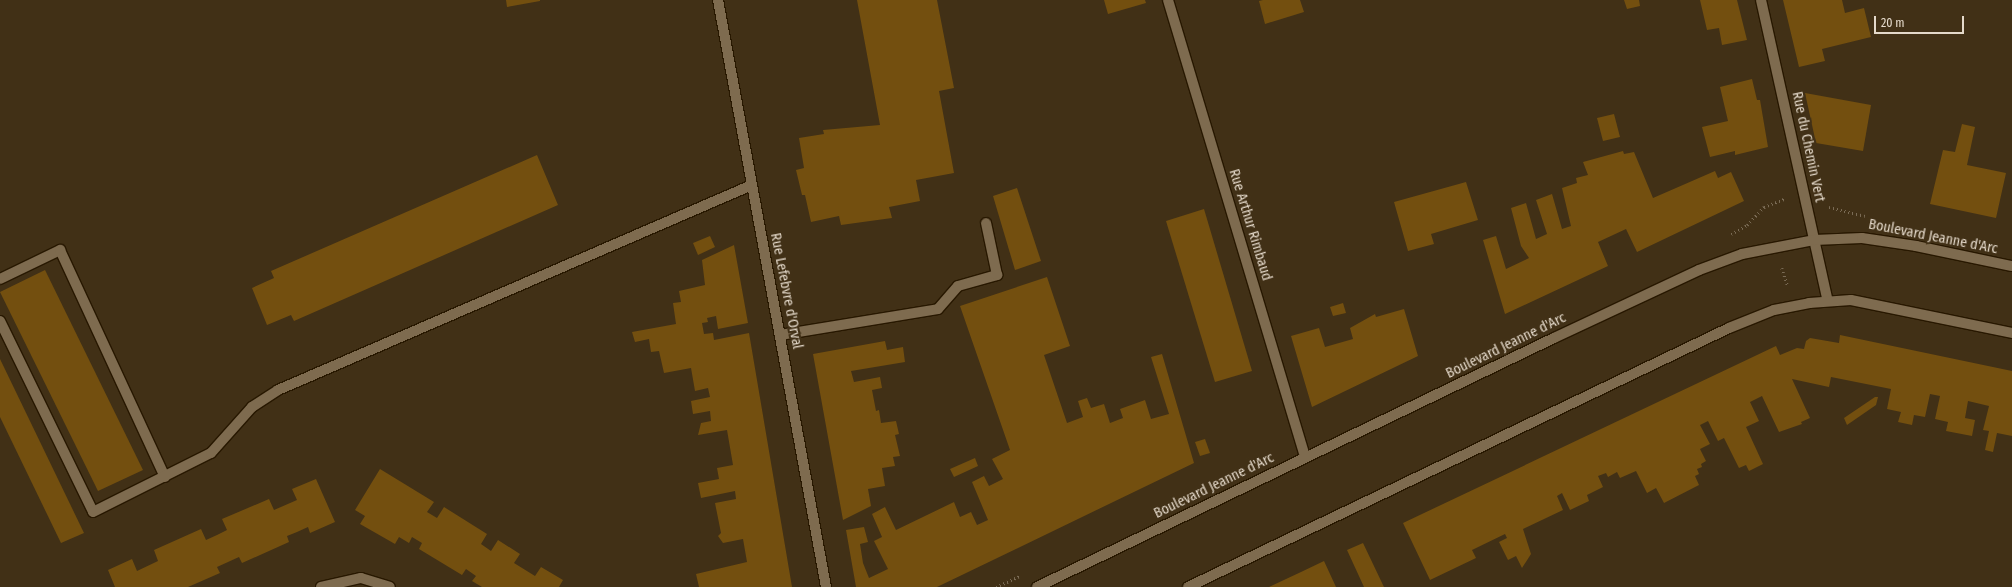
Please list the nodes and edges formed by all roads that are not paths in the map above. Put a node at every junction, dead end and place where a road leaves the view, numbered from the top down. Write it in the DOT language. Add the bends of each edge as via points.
graph roads {
  1 [pos="718,0"];
  2 [pos="1168,0"];
  3 [pos="1761,0"];
  4 [pos="752,185"];
  5 [pos="986,223"];
  6 [pos="1814,240"];
  7 [pos="2012,266"];
  8 [pos="0,279"];
  9 [pos="1828,301"];
  10 [pos="0,321"];
  11 [pos="2012,333"];
  12 [pos="780,335"];
  13 [pos="1306,457"];
  14 [pos="165,477"];
  15 [pos="346,583"];
  16 [pos="321,587"];
  17 [pos="390,587"];
  18 [pos="826,587"];
  19 [pos="1037,587"];
  20 [pos="1188,587"];
  1 -- 4 [label="street, Rue Lefebvre d'Orval"];
  2 -- 13 [label="street, Rue Arthur Rimbaud"];
  3 -- 6 [label="street, Rue du Chemin Vert"];
  4 -- 12 [label="street, Rue Lefebvre d'Orval"];
  4 -- 14 [label="street" via="278,390 252,407 211,453"];
  5 -- 12 [label="street" via="997,275 958,286 938,310"];
  6 -- 7 [label="street, Boulevard Jeanne d'Arc" via="1884,240"];
  6 -- 9 [label="street, Rue du Chemin Vert"];
  6 -- 13 [label="street, Boulevard Jeanne d'Arc" via="1742,254 1698,270"];
  8 -- 14 [label="street" via="60,250"];
  9 -- 11 [label="street" via="1877,305"];
  9 -- 20 [label="street" via="1794,305 1754,317 1729,328"];
  10 -- 14 [label="street" via="93,512"];
  12 -- 18 [label="street, Rue Lefebvre d'Orval"];
  13 -- 19 [label="street, Boulevard Jeanne d'Arc"];
  15 -- 16 [label="street"];
  15 -- 17 [label="street" via="374,581"];
}
